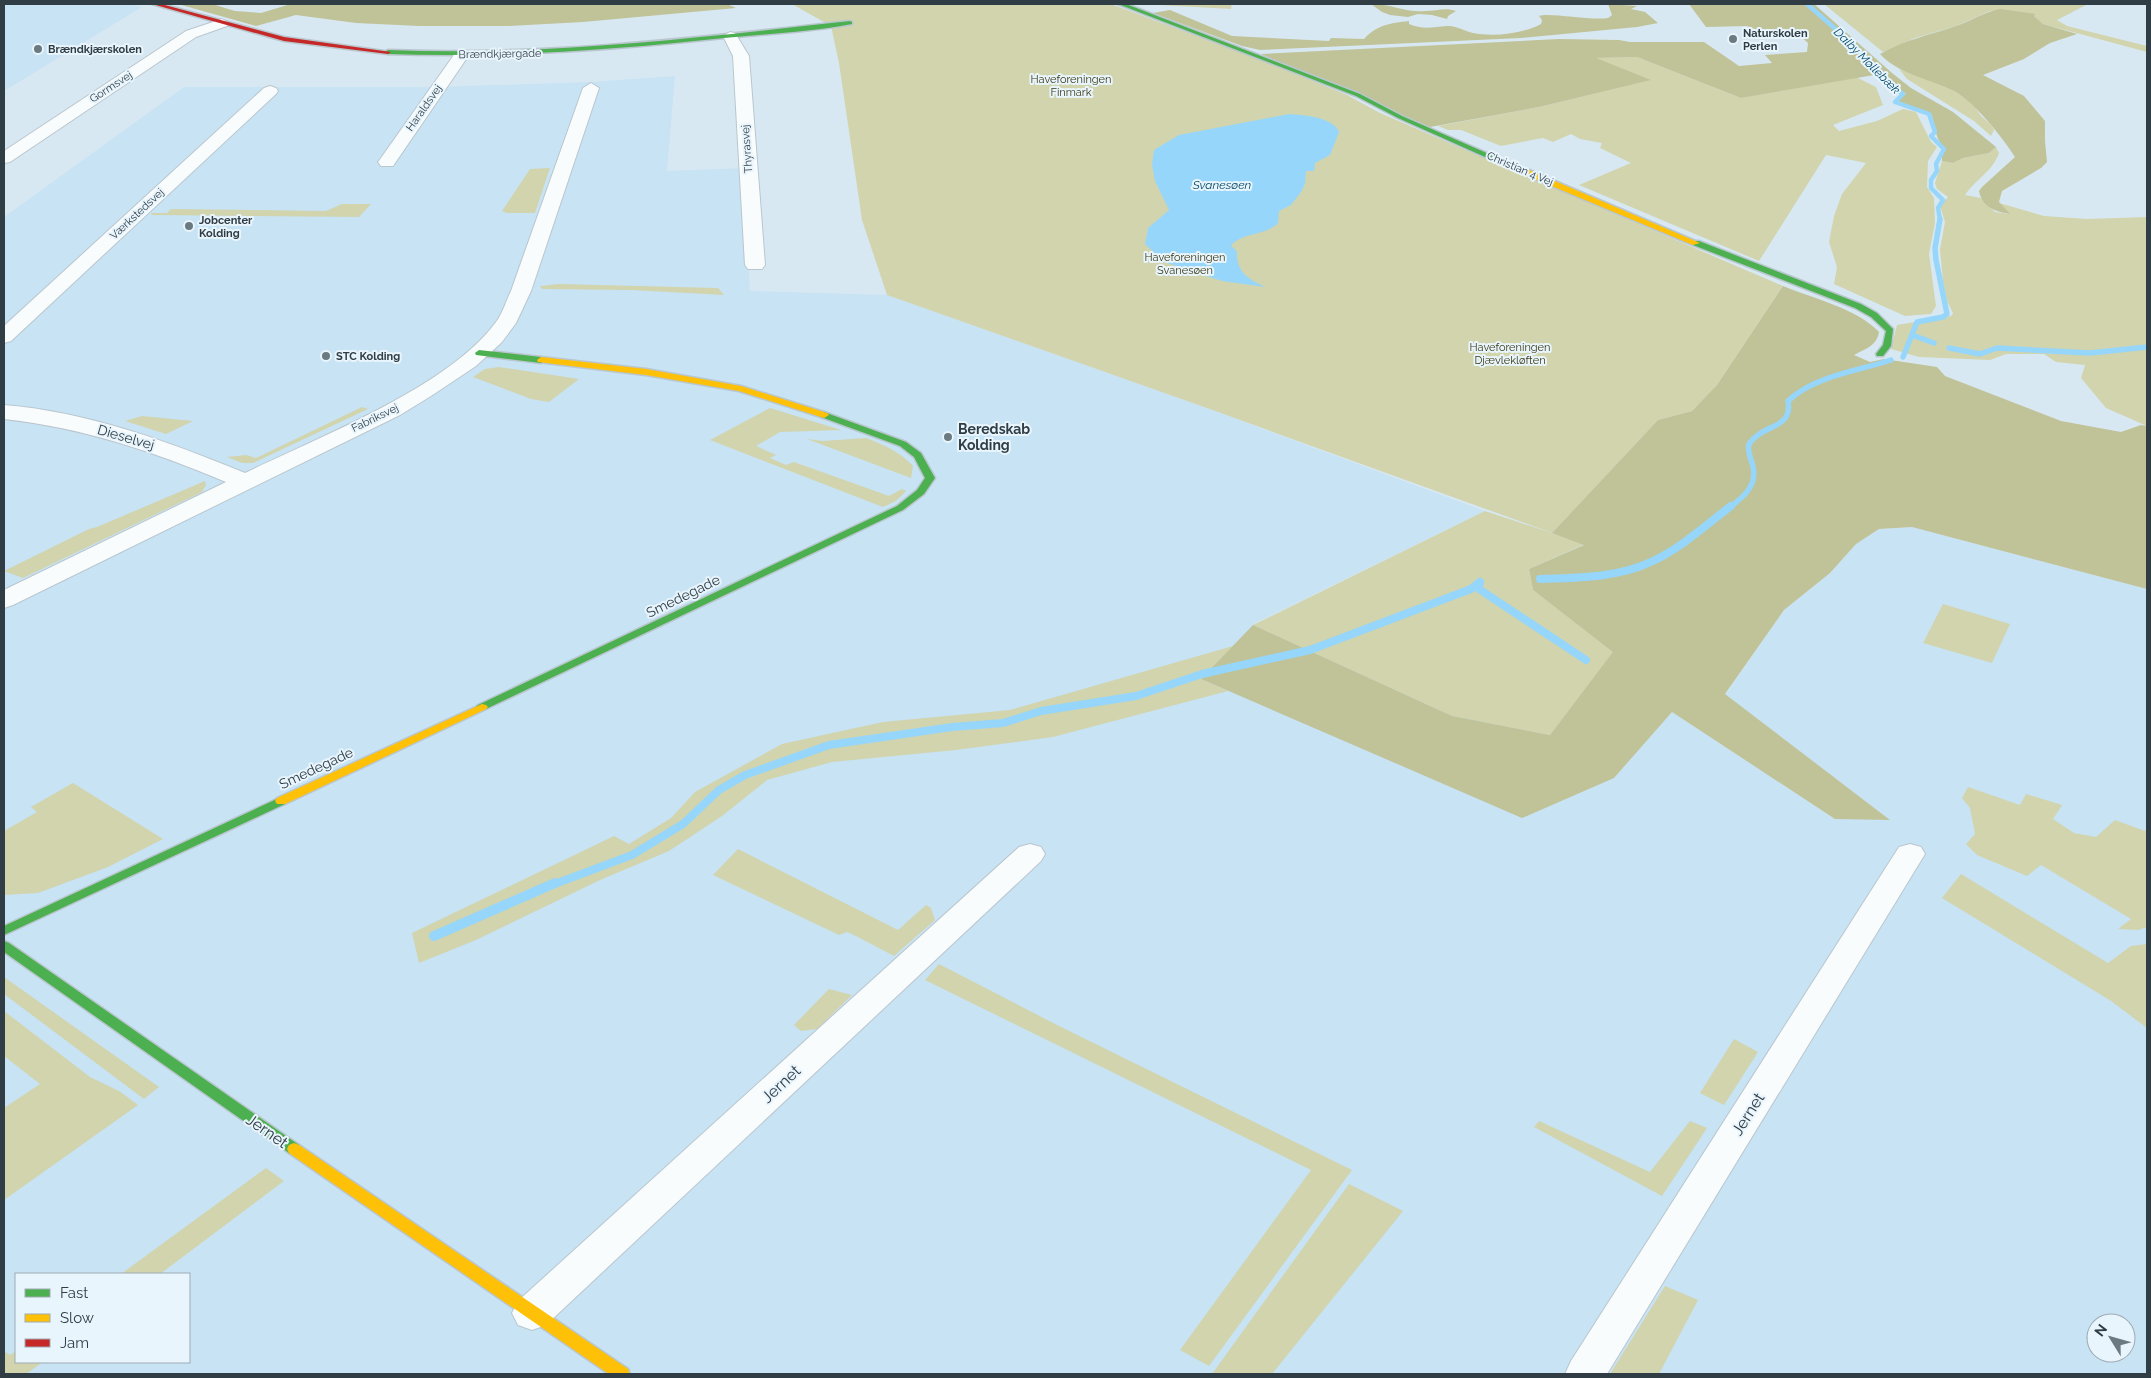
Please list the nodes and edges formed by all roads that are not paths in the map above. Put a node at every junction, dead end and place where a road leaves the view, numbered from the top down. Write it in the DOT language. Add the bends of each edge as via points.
graph roads {
  1 [pos="155,4"];
  2 [pos="1121,4"];
  3 [pos="222,23"];
  4 [pos="850,23"];
  5 [pos="730,36"];
  6 [pos="461,55"];
  7 [pos="591,88"];
  8 [pos="270,91"];
  9 [pos="4,158"];
  10 [pos="387,162"];
  11 [pos="755,265"];
  12 [pos="4,337"];
  13 [pos="480,353"];
  14 [pos="1880,354"];
  15 [pos="4,412"];
  16 [pos="243,481"];
  17 [pos="4,600"];
  18 [pos="1030,854"];
  19 [pos="1910,854"];
  20 [pos="4,931"];
  21 [pos="4,946"];
  22 [pos="532,1313"];
  23 [pos="622,1374"];
  24 [pos="1585,1374"];
  1 -- 3 [label="street, Brændkjærgade"];
  2 -- 14 [label="street, Christian 4 Vej" via="1358,95 1524,172 1858,306 1874,315 1890,331 1887,346"];
  3 -- 6 [label="street, Brændkjærgade" via="282,38 354,49"];
  3 -- 9 [label="street, Gormsvej" via="191,34"];
  4 -- 5 [label="street, Brændkjærgade"];
  5 -- 6 [label="street, Brændkjærgade" via="553,53"];
  5 -- 11 [label="street, Thyrasvej" via="740,56"];
  6 -- 10 [label="street, Haraldsvej"];
  7 -- 13 [label="street, Fabriksvej" via="521,291 506,322"];
  8 -- 12 [label="street, Værkstedsvej"];
  13 -- 16 [label="street, Fabriksvej" via="442,382 392,410"];
  13 -- 20 [label="street, Smedegade" via="646,372 741,389 864,428 903,444 918,454 930,478 921,492 900,508"];
  15 -- 16 [label="street, Dieselvej" via="34,414 94,427 156,445"];
  16 -- 17 [label="street, Fabriksvej"];
  18 -- 22 [label="street, Jernet"];
  19 -- 24 [label="street, Jernet"];
  21 -- 22 [label="street, Jernet"];
  22 -- 23 [label="street, Jernet"];
}
